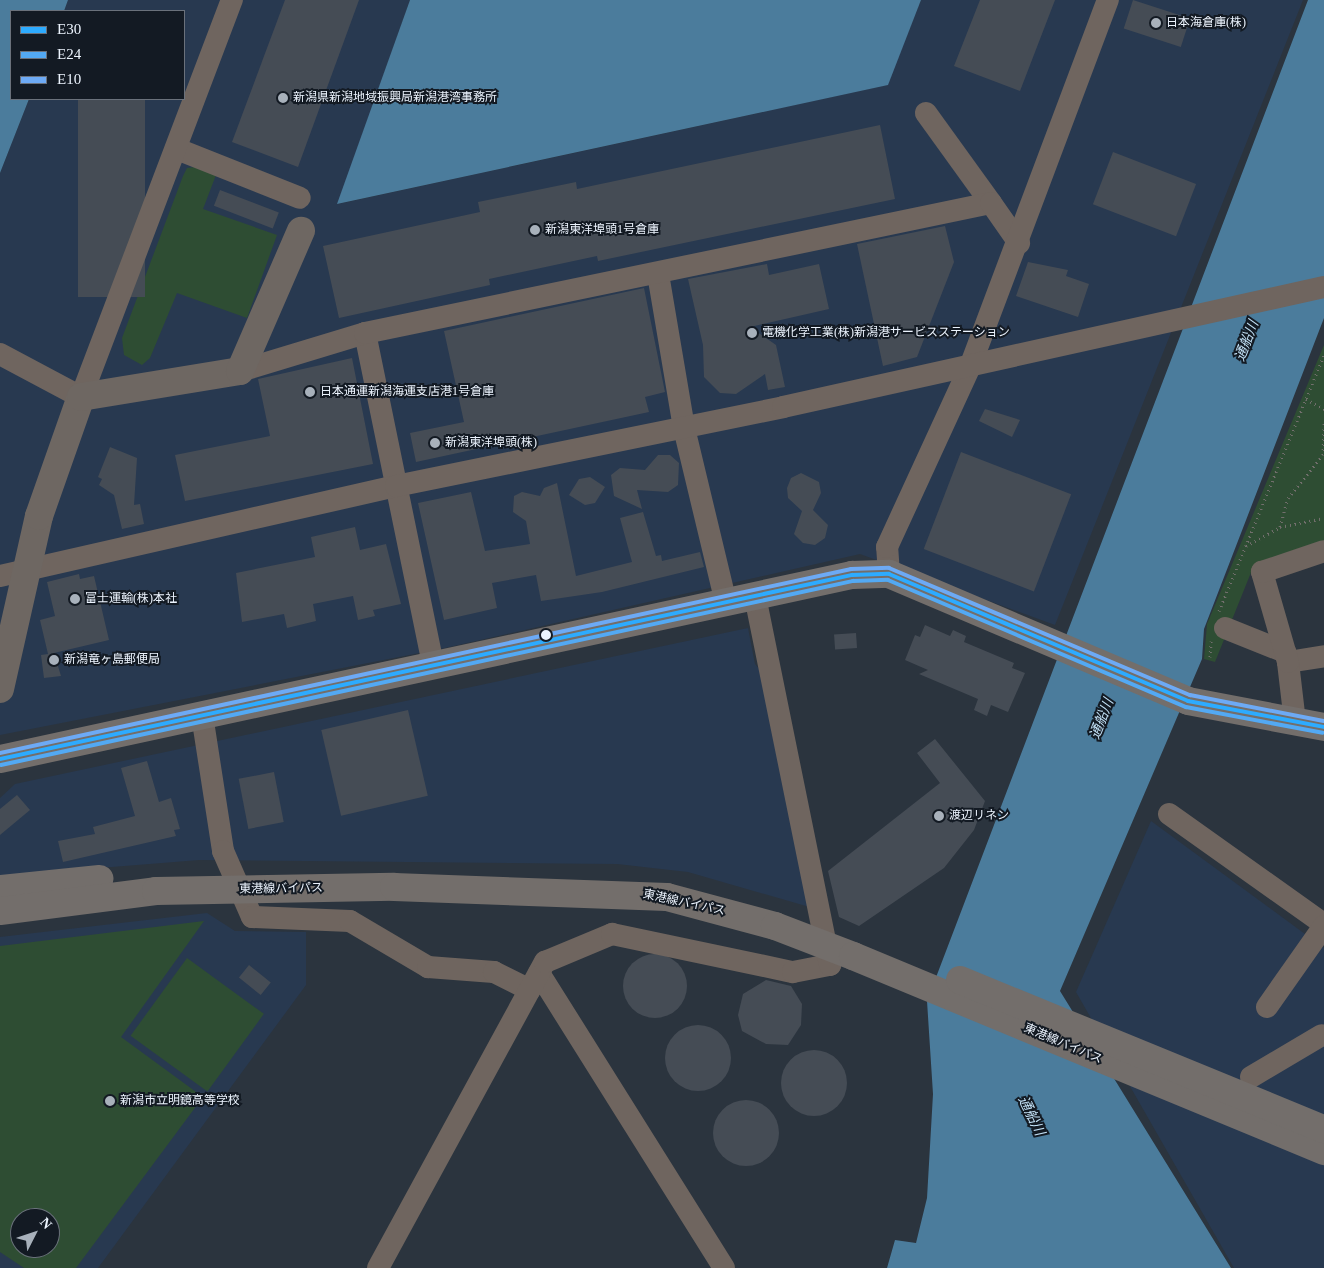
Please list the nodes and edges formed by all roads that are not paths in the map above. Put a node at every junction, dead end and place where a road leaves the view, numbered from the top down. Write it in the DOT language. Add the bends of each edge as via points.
graph roads {
  1 [pos="232,0"];
  2 [pos="1108,0"];
  3 [pos="926,113"];
  4 [pos="177,149"];
  5 [pos="300,198"];
  6 [pos="990,203"];
  7 [pos="301,232"];
  8 [pos="1019,243"];
  9 [pos="658,274"];
  10 [pos="1324,287"];
  11 [pos="365,334"];
  12 [pos="0,354"];
  13 [pos="971,364"];
  14 [pos="240,371"];
  15 [pos="81,397"];
  16 [pos="684,428"];
  17 [pos="396,486"];
  18 [pos="1324,551"];
  19 [pos="27,570"];
  20 [pos="889,574"];
  21 [pos="0,576"];
  22 [pos="755,597"];
  23 [pos="726,603"];
  24 [pos="1218,626"];
  25 [pos="1324,656"];
  26 [pos="1287,657"];
  27 [pos="433,663"];
  28 [pos="0,689"];
  29 [pos="202,715"];
  30 [pos="1296,722"];
  31 [pos="1324,728"];
  32 [pos="0,759"];
  33 [pos="1169,814"];
  34 [pos="0,889"];
  35 [pos="0,910"];
  36 [pos="1324,925"];
  37 [pos="534,982"];
  38 [pos="1267,1007"];
  39 [pos="1323,1035"];
  40 [pos="1251,1077"];
  41 [pos="1324,1129"];
  42 [pos="1324,1151"];
  43 [pos="378,1268"];
  44 [pos="724,1268"];
  1 -- 4 [label="street"];
  2 -- 8 [label="street"];
  3 -- 6 [label="street"];
  4 -- 5 [label="street"];
  4 -- 15 [label="street"];
  6 -- 8 [label="street"];
  6 -- 9 [label="street"];
  7 -- 14 [label="main road"];
  8 -- 13 [label="street"];
  9 -- 11 [label="street"];
  9 -- 16 [label="street"];
  10 -- 13 [label="street"];
  11 -- 14 [label="street"];
  11 -- 17 [label="street"];
  12 -- 15 [label="street"];
  13 -- 16 [label="street"];
  13 -- 20 [label="street" via="887,548"];
  14 -- 15 [label="main road"];
  15 -- 19 [label="main road" via="39,516"];
  16 -- 17 [label="street"];
  16 -- 23 [label="street"];
  17 -- 19 [label="street"];
  17 -- 27 [label="street"];
  18 -- 26 [label="street" via="1262,572"];
  19 -- 21 [label="street"];
  19 -- 28 [label="main road"];
  20 -- 22 [label="highway" via="852,575"];
  20 -- 30 [label="highway" via="1188,701"];
  22 -- 23 [label="highway"];
  22 -- 37 [label="street" via="830,964 793,972 612,934 545,962"];
  23 -- 27 [label="highway"];
  24 -- 26 [label="street"];
  25 -- 26 [label="street"];
  26 -- 30 [label="street"];
  27 -- 29 [label="highway"];
  29 -- 32 [label="highway"];
  29 -- 37 [label="street" via="223,851 252,917 350,921 428,967 494,972"];
  30 -- 31 [label="highway"];
  33 -- 36 [label="street"];
  34 -- 41 [label="highway, 東港線バイパス, bridge" via="158,876 386,874 627,878 702,888 789,912"];
  35 -- 42 [label="highway, 東港線バイパス, bridge" via="156,891 394,887 668,897 775,926 853,956"];
  36 -- 38 [label="street"];
  37 -- 43 [label="street"];
  37 -- 44 [label="street"];
  39 -- 40 [label="street"];
}
